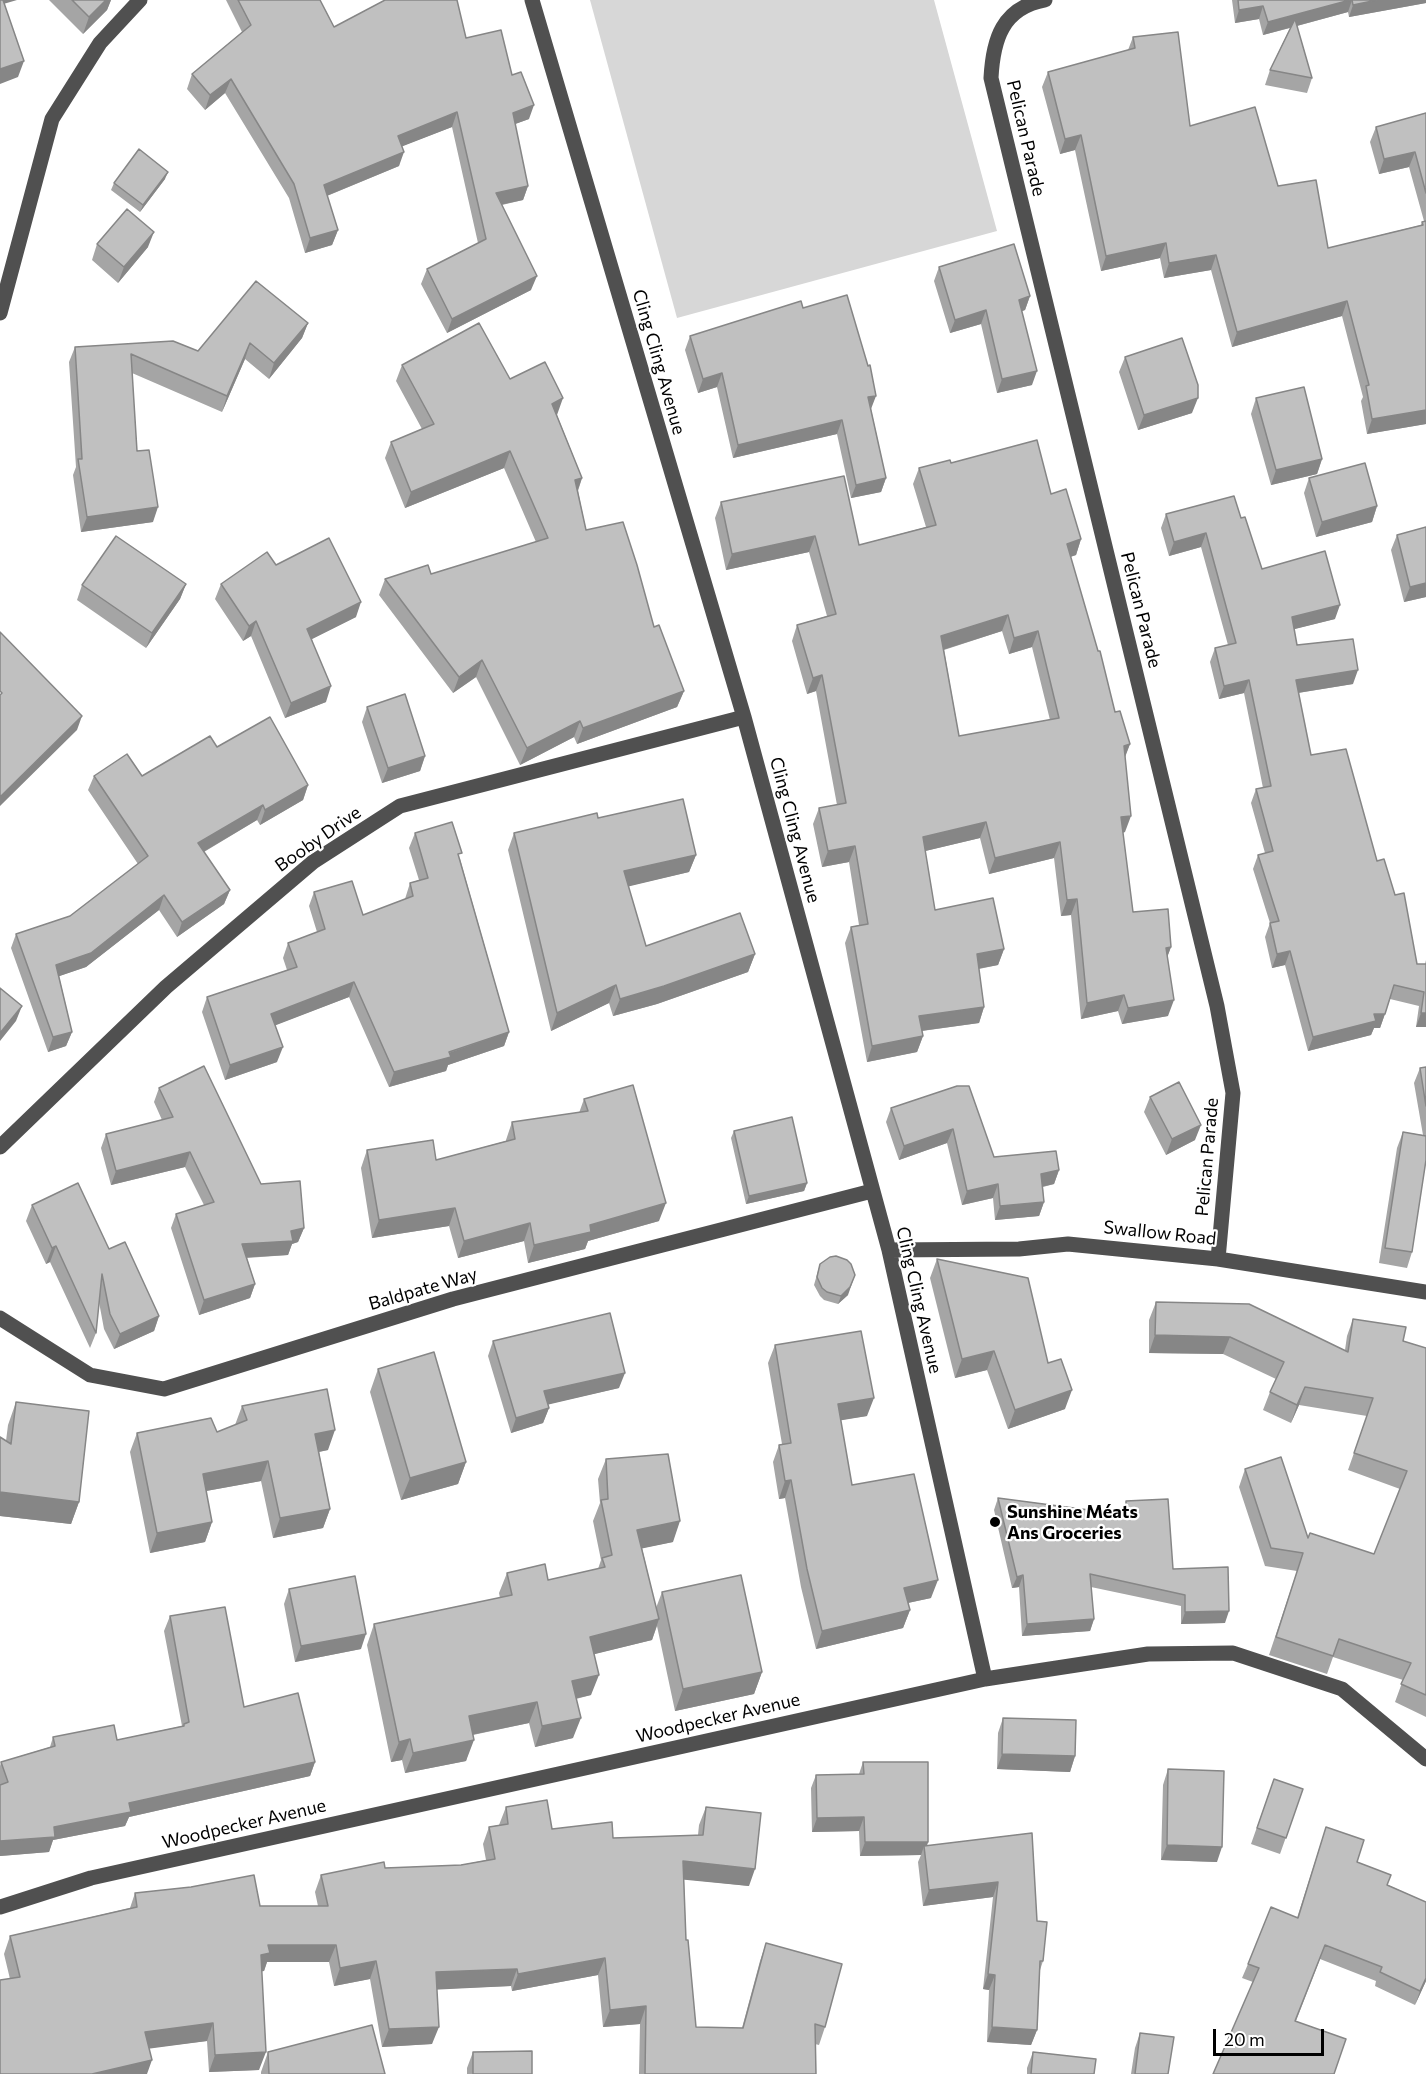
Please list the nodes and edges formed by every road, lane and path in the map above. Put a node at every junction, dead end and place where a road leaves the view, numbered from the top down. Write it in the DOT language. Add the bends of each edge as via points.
graph roads {
  1 [pos="140,0"];
  2 [pos="532,0"];
  3 [pos="1045,0"];
  4 [pos="0,313"];
  5 [pos="744,717"];
  6 [pos="0,1147"];
  7 [pos="872,1191"];
  8 [pos="889,1250"];
  9 [pos="1218,1258"];
  10 [pos="1426,1292"];
  11 [pos="0,1318"];
  12 [pos="985,1679"];
  13 [pos="1426,1759"];
  14 [pos="0,1907"];
  1 -- 4 [label="street" via="100,43 52,119"];
  2 -- 5 [label="street, Cling Cling Avenue"];
  3 -- 9 [label="street, Pelican Parade" via="1019,10 1004,23 992,51 991,78 1217,1006 1233,1093"];
  5 -- 6 [label="street, Booby Drive" via="400,806 313,862 166,987"];
  5 -- 7 [label="street, Cling Cling Avenue"];
  7 -- 8 [label="street, Cling Cling Avenue"];
  7 -- 11 [label="street, Baldpate Way" via="453,1299 164,1389 90,1375"];
  8 -- 9 [label="street, Swallow Road" via="1019,1249 1068,1244"];
  8 -- 12 [label="street, Cling Cling Avenue"];
  9 -- 10 [label="street, Swallow Road"];
  12 -- 13 [label="street, Woodpecker Avenue" via="1148,1654 1233,1653 1342,1689"];
  12 -- 14 [label="street, Woodpecker Avenue" via="91,1878"];
}
